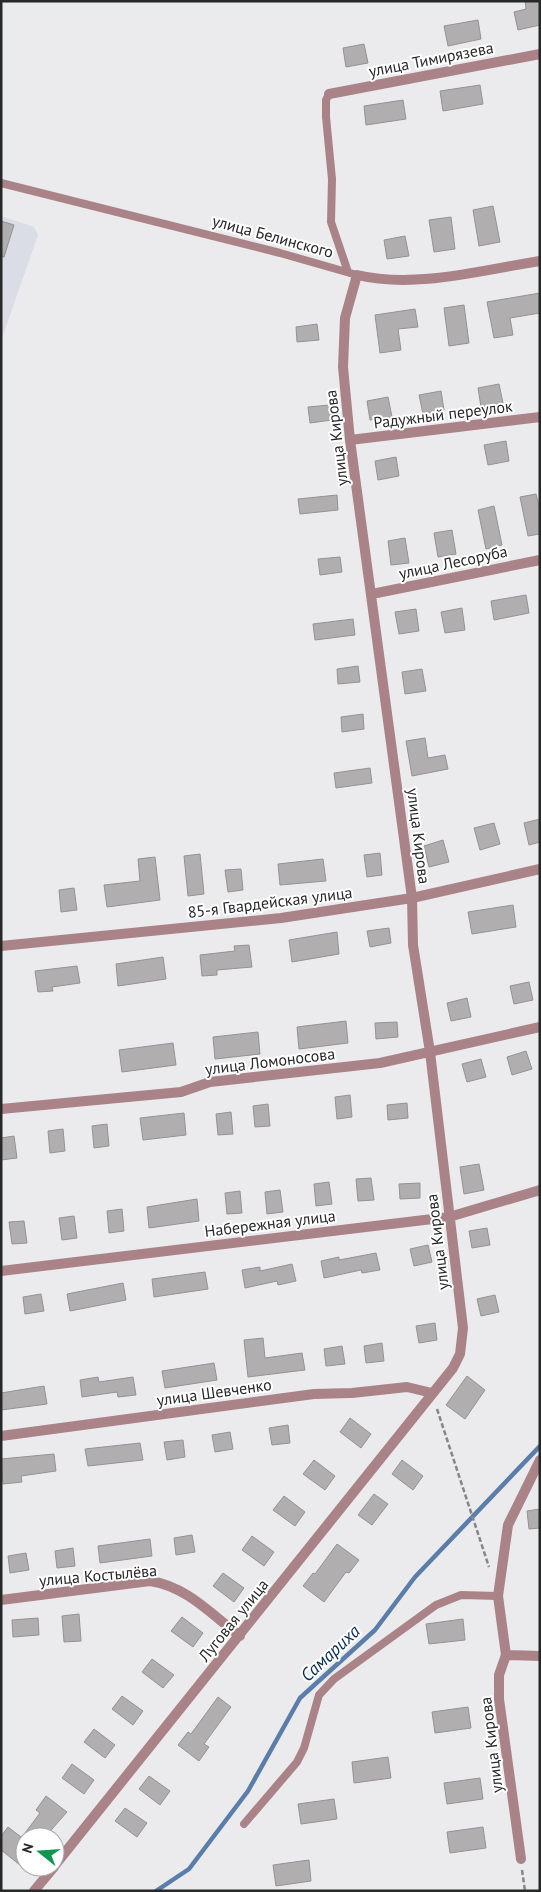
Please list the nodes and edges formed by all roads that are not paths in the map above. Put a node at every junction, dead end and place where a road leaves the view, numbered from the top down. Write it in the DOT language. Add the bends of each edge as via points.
graph roads {
  1 [pos="540,54"];
  2 [pos="329,94"];
  3 [pos="1,183"];
  4 [pos="540,262"];
  5 [pos="352,274"];
  6 [pos="540,417"];
  7 [pos="350,440"];
  8 [pos="540,560"];
  9 [pos="372,594"];
  10 [pos="540,869"];
  11 [pos="412,898"];
  12 [pos="1,946"];
  13 [pos="540,1027"];
  14 [pos="430,1052"];
  15 [pos="1,1109"];
  16 [pos="540,1190"];
  17 [pos="449,1217"];
  18 [pos="1,1271"];
  19 [pos="432,1393"];
  20 [pos="1,1436"];
  21 [pos="540,1460"];
  22 [pos="498,1596"];
  23 [pos="1,1600"];
  24 [pos="240,1636"];
  25 [pos="506,1655"];
  26 [pos="540,1656"];
  27 [pos="244,1824"];
  28 [pos="65,1852"];
  29 [pos="520,1859"];
  30 [pos="45,1877"];
  31 [pos="34,1891"];
  1 -- 2 [label="street, улица Тимирязева"];
  2 -- 5 [label="lane" via="326,117 332,179 331,222"];
  3 -- 5 [label="lane, улица Белинского" via="271,250"];
  4 -- 5 [label="street, улица Белинского" via="419,280 391,281"];
  5 -- 7 [label="street, улица Кирова" via="345,318 343,367"];
  6 -- 7 [label="street, Радужный переулок"];
  7 -- 9 [label="street, улица Кирова"];
  8 -- 9 [label="street, улица Лесоруба"];
  9 -- 11 [label="street, улица Кирова"];
  10 -- 11 [label="street, 85-я Гвардейская улица"];
  11 -- 12 [label="street, 85-я Гвардейская улица" via="281,918"];
  11 -- 14 [label="street, улица Кирова" via="413,945"];
  13 -- 14 [label="street, улица Ломоносова"];
  14 -- 15 [label="street, улица Ломоносова" via="380,1063 210,1082 181,1092"];
  14 -- 17 [label="street, улица Кирова"];
  16 -- 17 [label="street, Набережная улица"];
  17 -- 18 [label="street, Набережная улица"];
  17 -- 19 [label="street, улица Кирова" via="462,1328 460,1354"];
  19 -- 20 [label="street, улица Шевченко" via="407,1387 314,1394"];
  19 -- 24 [label="street, Луговая улица"];
  21 -- 22 [label="street, улица Кирова" via="508,1525"];
  22 -- 25 [label="street, улица Кирова"];
  22 -- 27 [label="lane" via="461,1595 436,1605 334,1679 320,1695 297,1762"];
  23 -- 24 [label="street, улица Костылёва" via="150,1581 168,1584 182,1591"];
  24 -- 28 [label="street, Луговая улица"];
  25 -- 26 [label="street"];
  25 -- 29 [label="street, улица Кирова" via="499,1675 499,1699"];
  30 -- 31 [label="street, Луговая улица"];
}
